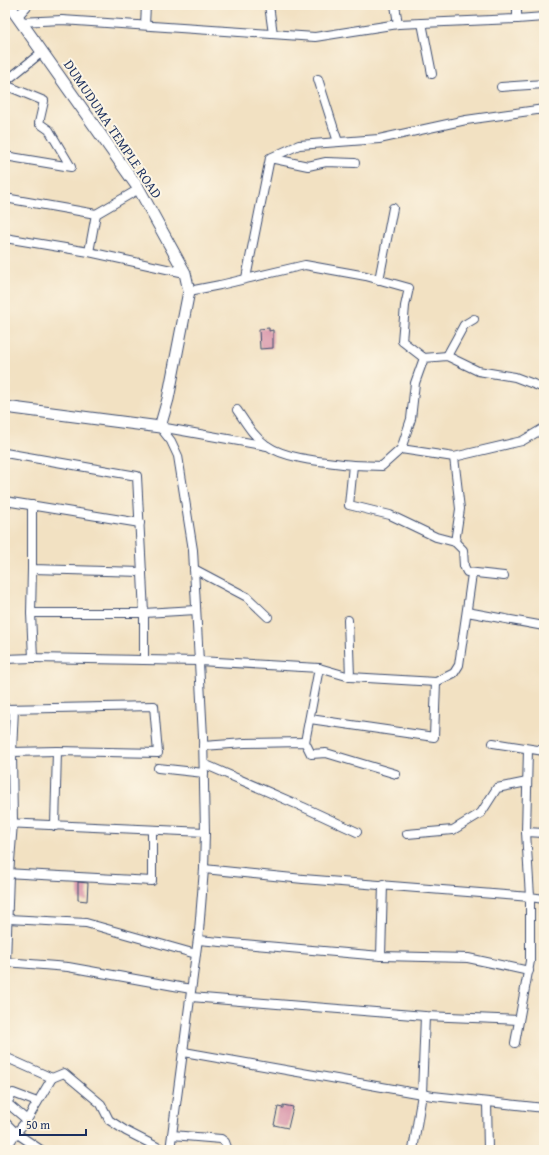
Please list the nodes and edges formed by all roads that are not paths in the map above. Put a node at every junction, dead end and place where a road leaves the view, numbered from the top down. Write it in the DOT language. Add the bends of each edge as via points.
graph roads {
  1 [pos="8,5"];
  2 [pos="28,5"];
  3 [pos="146,5"];
  4 [pos="269,5"];
  5 [pos="395,5"];
  6 [pos="517,5"];
  7 [pos="544,17"];
  8 [pos="19,19"];
  9 [pos="517,20"];
  10 [pos="422,23"];
  11 [pos="398,24"];
  12 [pos="145,25"];
  13 [pos="273,34"];
  14 [pos="42,52"];
  15 [pos="432,74"];
  16 [pos="318,79"];
  17 [pos="5,84"];
  18 [pos="544,84"];
  19 [pos="501,87"];
  20 [pos="544,109"];
  21 [pos="338,142"];
  22 [pos="5,156"];
  23 [pos="270,158"];
  24 [pos="355,163"];
  25 [pos="139,189"];
  26 [pos="5,198"];
  27 [pos="393,208"];
  28 [pos="96,214"];
  29 [pos="5,238"];
  30 [pos="89,252"];
  31 [pos="185,273"];
  32 [pos="246,278"];
  33 [pos="379,280"];
  34 [pos="189,291"];
  35 [pos="474,319"];
  36 [pos="447,356"];
  37 [pos="424,358"];
  38 [pos="544,388"];
  39 [pos="5,407"];
  40 [pos="237,410"];
  41 [pos="160,427"];
  42 [pos="544,428"];
  43 [pos="267,446"];
  44 [pos="401,450"];
  45 [pos="5,453"];
  46 [pos="454,457"];
  47 [pos="353,465"];
  48 [pos="5,501"];
  49 [pos="32,505"];
  50 [pos="140,523"];
  51 [pos="455,542"];
  52 [pos="32,569"];
  53 [pos="194,569"];
  54 [pos="142,572"];
  55 [pos="472,574"];
  56 [pos="504,576"];
  57 [pos="196,610"];
  58 [pos="467,612"];
  59 [pos="144,613"];
  60 [pos="31,614"];
  61 [pos="268,617"];
  62 [pos="348,620"];
  63 [pos="544,626"];
  64 [pos="33,658"];
  65 [pos="5,659"];
  66 [pos="144,660"];
  67 [pos="199,661"];
  68 [pos="319,668"];
  69 [pos="350,676"];
  70 [pos="436,682"];
  71 [pos="5,709"];
  72 [pos="14,709"];
  73 [pos="310,719"];
  74 [pos="305,742"];
  75 [pos="492,743"];
  76 [pos="203,746"];
  77 [pos="528,749"];
  78 [pos="57,751"];
  79 [pos="544,751"];
  80 [pos="12,752"];
  81 [pos="204,764"];
  82 [pos="158,768"];
  83 [pos="204,773"];
  84 [pos="396,774"];
  85 [pos="527,782"];
  86 [pos="9,823"];
  87 [pos="55,826"];
  88 [pos="152,830"];
  89 [pos="205,832"];
  90 [pos="357,832"];
  91 [pos="526,832"];
  92 [pos="544,833"];
  93 [pos="408,834"];
  94 [pos="204,869"];
  95 [pos="7,874"];
  96 [pos="383,884"];
  97 [pos="530,897"];
  98 [pos="544,899"];
  99 [pos="8,919"];
  100 [pos="198,940"];
  101 [pos="196,954"];
  102 [pos="381,956"];
  103 [pos="6,962"];
  104 [pos="528,970"];
  105 [pos="191,993"];
  106 [pos="425,1016"];
  107 [pos="519,1020"];
  108 [pos="515,1043"];
  109 [pos="184,1052"];
  110 [pos="5,1057"];
  111 [pos="52,1078"];
  112 [pos="422,1094"];
  113 [pos="37,1102"];
  114 [pos="487,1102"];
  115 [pos="544,1108"];
  116 [pos="27,1120"];
  117 [pos="5,1122"];
  118 [pos="16,1133"];
  119 [pos="172,1135"];
  120 [pos="5,1150"];
  121 [pos="41,1150"];
  122 [pos="163,1150"];
  123 [pos="170,1150"];
  124 [pos="228,1150"];
  125 [pos="413,1150"];
  126 [pos="488,1150"];
  1 -- 8 [label="street, DUMUDUMA TEMPLE ROAD"];
  2 -- 8 [label="street"];
  3 -- 12 [label="street"];
  4 -- 13 [label="street"];
  5 -- 11 [label="street"];
  6 -- 9 [label="street"];
  7 -- 9 [label="street"];
  8 -- 12 [label="street"];
  8 -- 14 [label="street, DUMUDUMA TEMPLE ROAD"];
  9 -- 10 [label="street"];
  10 -- 11 [label="street"];
  10 -- 15 [label="street"];
  11 -- 13 [label="street" via="314,36"];
  12 -- 13 [label="street"];
  14 -- 17 [label="street"];
  14 -- 25 [label="street, DUMUDUMA TEMPLE ROAD"];
  16 -- 21 [label="street"];
  17 -- 22 [label="street" via="44,101 39,123 49,130 71,167"];
  18 -- 19 [label="street"];
  20 -- 21 [label="street" via="466,120 379,139"];
  21 -- 23 [label="street" via="299,145"];
  23 -- 24 [label="street" via="308,166 326,162"];
  23 -- 32 [label="street"];
  25 -- 28 [label="street"];
  25 -- 31 [label="street, DUMUDUMA TEMPLE ROAD"];
  26 -- 28 [label="street"];
  27 -- 33 [label="street"];
  28 -- 30 [label="street"];
  29 -- 30 [label="street"];
  30 -- 31 [label="street"];
  31 -- 34 [label="street, DUMUDUMA TEMPLE ROAD"];
  32 -- 33 [label="street" via="305,265"];
  32 -- 34 [label="street"];
  33 -- 37 [label="street" via="409,288 402,341"];
  34 -- 41 [label="street, DUMUDUMA TEMPLE ROAD"];
  35 -- 36 [label="street" via="464,325"];
  36 -- 37 [label="street"];
  36 -- 38 [label="street" via="478,371 515,377"];
  37 -- 44 [label="street" via="415,383 411,419"];
  39 -- 41 [label="street"];
  40 -- 43 [label="street" via="251,431"];
  41 -- 43 [label="street"];
  41 -- 53 [label="street" via="178,456"];
  42 -- 46 [label="street" via="522,441"];
  43 -- 47 [label="street" via="297,457"];
  44 -- 46 [label="street"];
  44 -- 47 [label="street" via="382,466"];
  45 -- 50 [label="street" via="137,476"];
  46 -- 51 [label="street" via="460,510"];
  47 -- 51 [label="street" via="349,505 390,515 436,537"];
  48 -- 49 [label="street"];
  49 -- 50 [label="street"];
  49 -- 52 [label="street"];
  50 -- 54 [label="street"];
  51 -- 55 [label="street" via="463,550 465,569"];
  52 -- 54 [label="street"];
  52 -- 60 [label="street"];
  53 -- 57 [label="street"];
  53 -- 61 [label="street" via="247,597"];
  54 -- 59 [label="street"];
  55 -- 56 [label="street"];
  55 -- 58 [label="street"];
  57 -- 59 [label="street"];
  57 -- 67 [label="street"];
  58 -- 63 [label="street"];
  58 -- 70 [label="street" via="459,665 454,673"];
  59 -- 60 [label="street"];
  59 -- 66 [label="street"];
  60 -- 64 [label="street"];
  62 -- 69 [label="street"];
  64 -- 65 [label="street"];
  64 -- 66 [label="street"];
  66 -- 67 [label="street"];
  67 -- 68 [label="street"];
  67 -- 76 [label="street"];
  68 -- 69 [label="street"];
  68 -- 73 [label="street"];
  69 -- 70 [label="street"];
  70 -- 73 [label="street" via="434,737"];
  71 -- 72 [label="street"];
  72 -- 78 [label="street" via="154,706 158,753"];
  72 -- 80 [label="street"];
  73 -- 74 [label="street"];
  74 -- 76 [label="street"];
  74 -- 84 [label="street" via="311,754 326,752"];
  75 -- 77 [label="street"];
  76 -- 81 [label="street"];
  77 -- 79 [label="street"];
  77 -- 85 [label="street"];
  78 -- 80 [label="street"];
  78 -- 87 [label="street"];
  80 -- 86 [label="street"];
  81 -- 83 [label="street"];
  81 -- 90 [label="street"];
  82 -- 83 [label="street"];
  83 -- 89 [label="street"];
  85 -- 91 [label="street"];
  85 -- 93 [label="street" via="497,788 481,813 452,830"];
  86 -- 87 [label="street"];
  86 -- 95 [label="street"];
  87 -- 88 [label="street"];
  88 -- 89 [label="street"];
  88 -- 95 [label="street" via="152,881"];
  89 -- 94 [label="street"];
  91 -- 92 [label="street"];
  91 -- 97 [label="street"];
  94 -- 96 [label="street"];
  94 -- 100 [label="street"];
  95 -- 99 [label="street"];
  96 -- 97 [label="street"];
  96 -- 102 [label="street"];
  97 -- 98 [label="street"];
  97 -- 104 [label="street"];
  99 -- 101 [label="street" via="86,923"];
  99 -- 103 [label="street"];
  100 -- 101 [label="street"];
  100 -- 102 [label="street"];
  101 -- 105 [label="street"];
  102 -- 104 [label="street" via="468,958"];
  103 -- 105 [label="street" via="68,967"];
  104 -- 107 [label="street"];
  105 -- 106 [label="street"];
  105 -- 109 [label="street"];
  106 -- 107 [label="street"];
  106 -- 112 [label="street"];
  107 -- 108 [label="street"];
  109 -- 112 [label="street"];
  109 -- 119 [label="street"];
  110 -- 111 [label="street"];
  111 -- 113 [label="street"];
  111 -- 122 [label="street" via="64,1073 101,1104 109,1120"];
  112 -- 114 [label="street"];
  112 -- 125 [label="street"];
  113 -- 116 [label="street"];
  113 -- 116 [label="street" via="13,1093 6,1104"];
  114 -- 115 [label="street"];
  114 -- 126 [label="street"];
  116 -- 118 [label="street"];
  117 -- 118 [label="street"];
  118 -- 120 [label="street"];
  118 -- 121 [label="street"];
  119 -- 123 [label="street"];
  119 -- 124 [label="street" via="220,1139 226,1142"];
}
